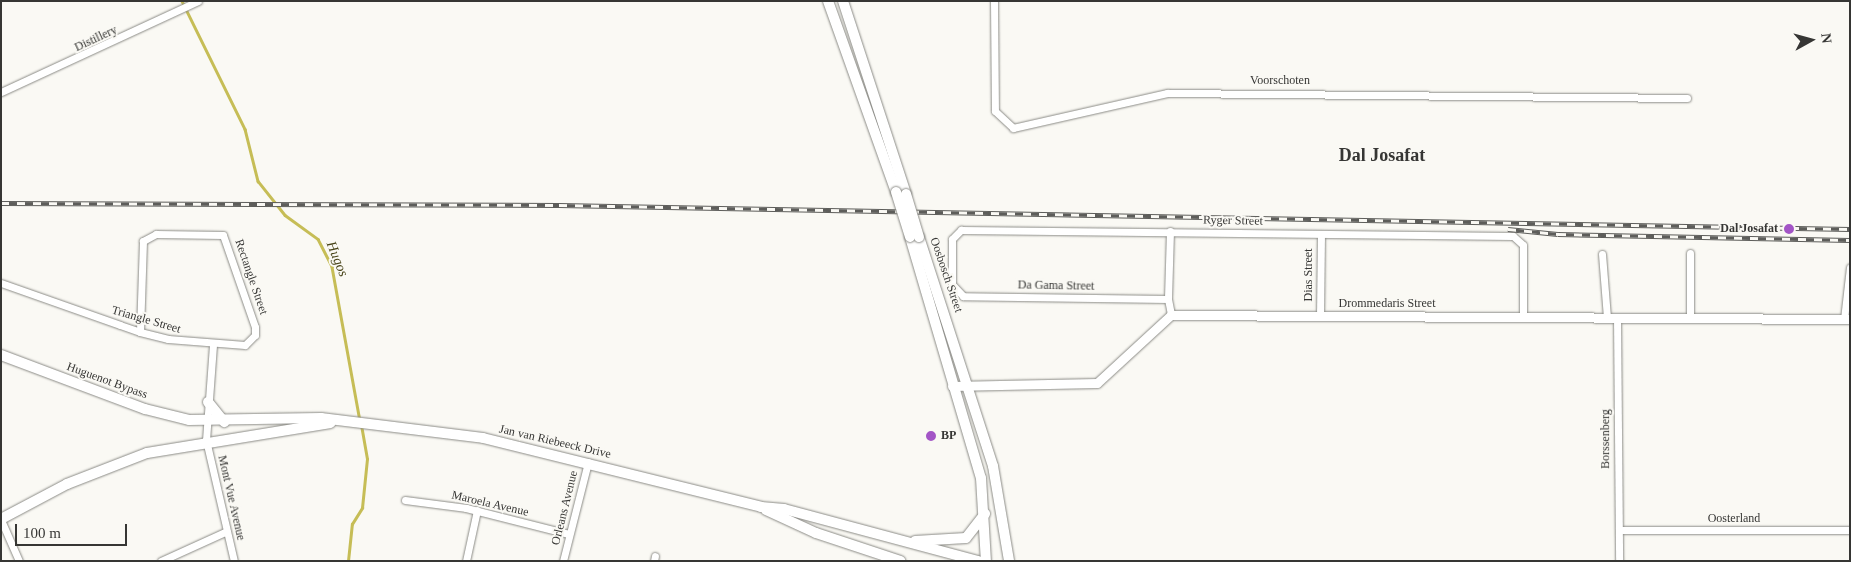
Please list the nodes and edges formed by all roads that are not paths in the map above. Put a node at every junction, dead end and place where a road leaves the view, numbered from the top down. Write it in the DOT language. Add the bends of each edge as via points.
graph roads {
  1 [pos="198,1"];
  2 [pos="828,1"];
  3 [pos="843,1"];
  4 [pos="994,1"];
  5 [pos="1,92"];
  6 [pos="1688,98"];
  7 [pos="1170,231"];
  8 [pos="1321,234"];
  9 [pos="915,237"];
  10 [pos="1690,252"];
  11 [pos="1602,254"];
  12 [pos="1850,267"];
  13 [pos="1,283"];
  14 [pos="952,284"];
  15 [pos="1168,299"];
  16 [pos="1171,315"];
  17 [pos="1320,316"];
  18 [pos="1523,317"];
  19 [pos="1607,317"];
  20 [pos="1617,318"];
  21 [pos="1690,318"];
  22 [pos="1847,319"];
  23 [pos="140,332"];
  24 [pos="213,345"];
  25 [pos="1,355"];
  26 [pos="969,384"];
  27 [pos="952,386"];
  28 [pos="208,402"];
  29 [pos="339,421"];
  30 [pos="224,422"];
  31 [pos="206,423"];
  32 [pos="206,440"];
  33 [pos="588,462"];
  34 [pos="405,500"];
  35 [pos="761,507"];
  36 [pos="477,510"];
  37 [pos="986,513"];
  38 [pos="1,520"];
  39 [pos="1619,530"];
  40 [pos="1850,530"];
  41 [pos="227,531"];
  42 [pos="569,534"];
  43 [pos="872,535"];
  44 [pos="19,561"];
  45 [pos="161,561"];
  46 [pos="234,561"];
  47 [pos="466,561"];
  48 [pos="564,561"];
  49 [pos="900,561"];
  50 [pos="978,561"];
  51 [pos="986,561"];
  52 [pos="1009,561"];
  53 [pos="1619,561"];
  1 -- 5 [label="street, Distillery"];
  2 -- 9 [label="main road, Oosbosch Street, bridge"];
  3 -- 9 [label="main road, Oosbosch Street, bridge" via="906,194"];
  4 -- 6 [label="street, Voorschoten" via="995,111 1012,128 1167,93"];
  7 -- 8 [label="street, Ryger Street"];
  7 -- 14 [label="street, Ryger Street" via="961,230 954,234"];
  7 -- 15 [label="street"];
  8 -- 17 [label="street, Dias Street"];
  8 -- 18 [label="street, Ryger Street" via="1513,236 1523,245"];
  9 -- 26 [label="main road, Oosbosch Street"];
  9 -- 27 [label="main road, Oosbosch Street"];
  10 -- 21 [label="street"];
  11 -- 19 [label="street"];
  12 -- 22 [label="street"];
  13 -- 23 [label="street, Triangle Street"];
  14 -- 15 [label="street, Da Gama Street" via="963,296"];
  15 -- 16 [label="street"];
  16 -- 17 [label="street, Drommedaris Street"];
  16 -- 26 [label="street" via="1097,383"];
  17 -- 18 [label="street, Drommedaris Street"];
  18 -- 19 [label="street, Drommedaris Street"];
  19 -- 20 [label="street, Drommedaris Street"];
  20 -- 21 [label="street, Drommedaris Street"];
  20 -- 39 [label="street, Borssenberg"];
  21 -- 22 [label="street, Drommedaris Street"];
  23 -- 24 [label="street, Triangle Street"];
  23 -- 24 [label="street, Rectangle Street" via="143,241 156,234 218,233 229,244 255,335 245,345"];
  24 -- 28 [label="street"];
  25 -- 31 [label="main road, Huguenot Bypass" via="145,409"];
  26 -- 27 [label="street"];
  26 -- 52 [label="main road, Oosbosch Street" via="993,466"];
  27 -- 37 [label="main road, Oosbosch Street" via="979,468"];
  28 -- 30 [label="main road"];
  28 -- 31 [label="street"];
  29 -- 30 [label="main road, Jan van Riebeeck Drive"];
  29 -- 32 [label="main road, Jan van Riebeeck Drive"];
  29 -- 33 [label="main road, Jan van Riebeeck Drive" via="384,423 483,438"];
  30 -- 31 [label="main road, Jan van Riebeeck Drive"];
  31 -- 32 [label="street, Mont Vue Avenue"];
  32 -- 38 [label="main road, Jan van Riebeeck Drive" via="112,465"];
  32 -- 41 [label="street, Mont Vue Avenue"];
  33 -- 35 [label="main road, Jan van Riebeeck Drive"];
  33 -- 42 [label="street, Orleans Avenue"];
  34 -- 36 [label="street, Maroela Avenue"];
  35 -- 43 [label="main road, Jan van Riebeeck Drive" via="784,509"];
  35 -- 49 [label="main road, Jan van Riebeeck Drive" via="816,534"];
  36 -- 42 [label="street, Maroela Avenue"];
  36 -- 47 [label="street"];
  37 -- 43 [label="main road" via="972,534 958,541"];
  37 -- 51 [label="main road, Oosbosch Street"];
  38 -- 44 [label="street"];
  39 -- 40 [label="street, Oosterland"];
  39 -- 53 [label="street, Borssenberg"];
  41 -- 45 [label="street"];
  41 -- 46 [label="street, Mont Vue Avenue"];
  42 -- 48 [label="street, Orleans Avenue"];
  43 -- 50 [label="main road, Jan van Riebeeck Drive"];
}
